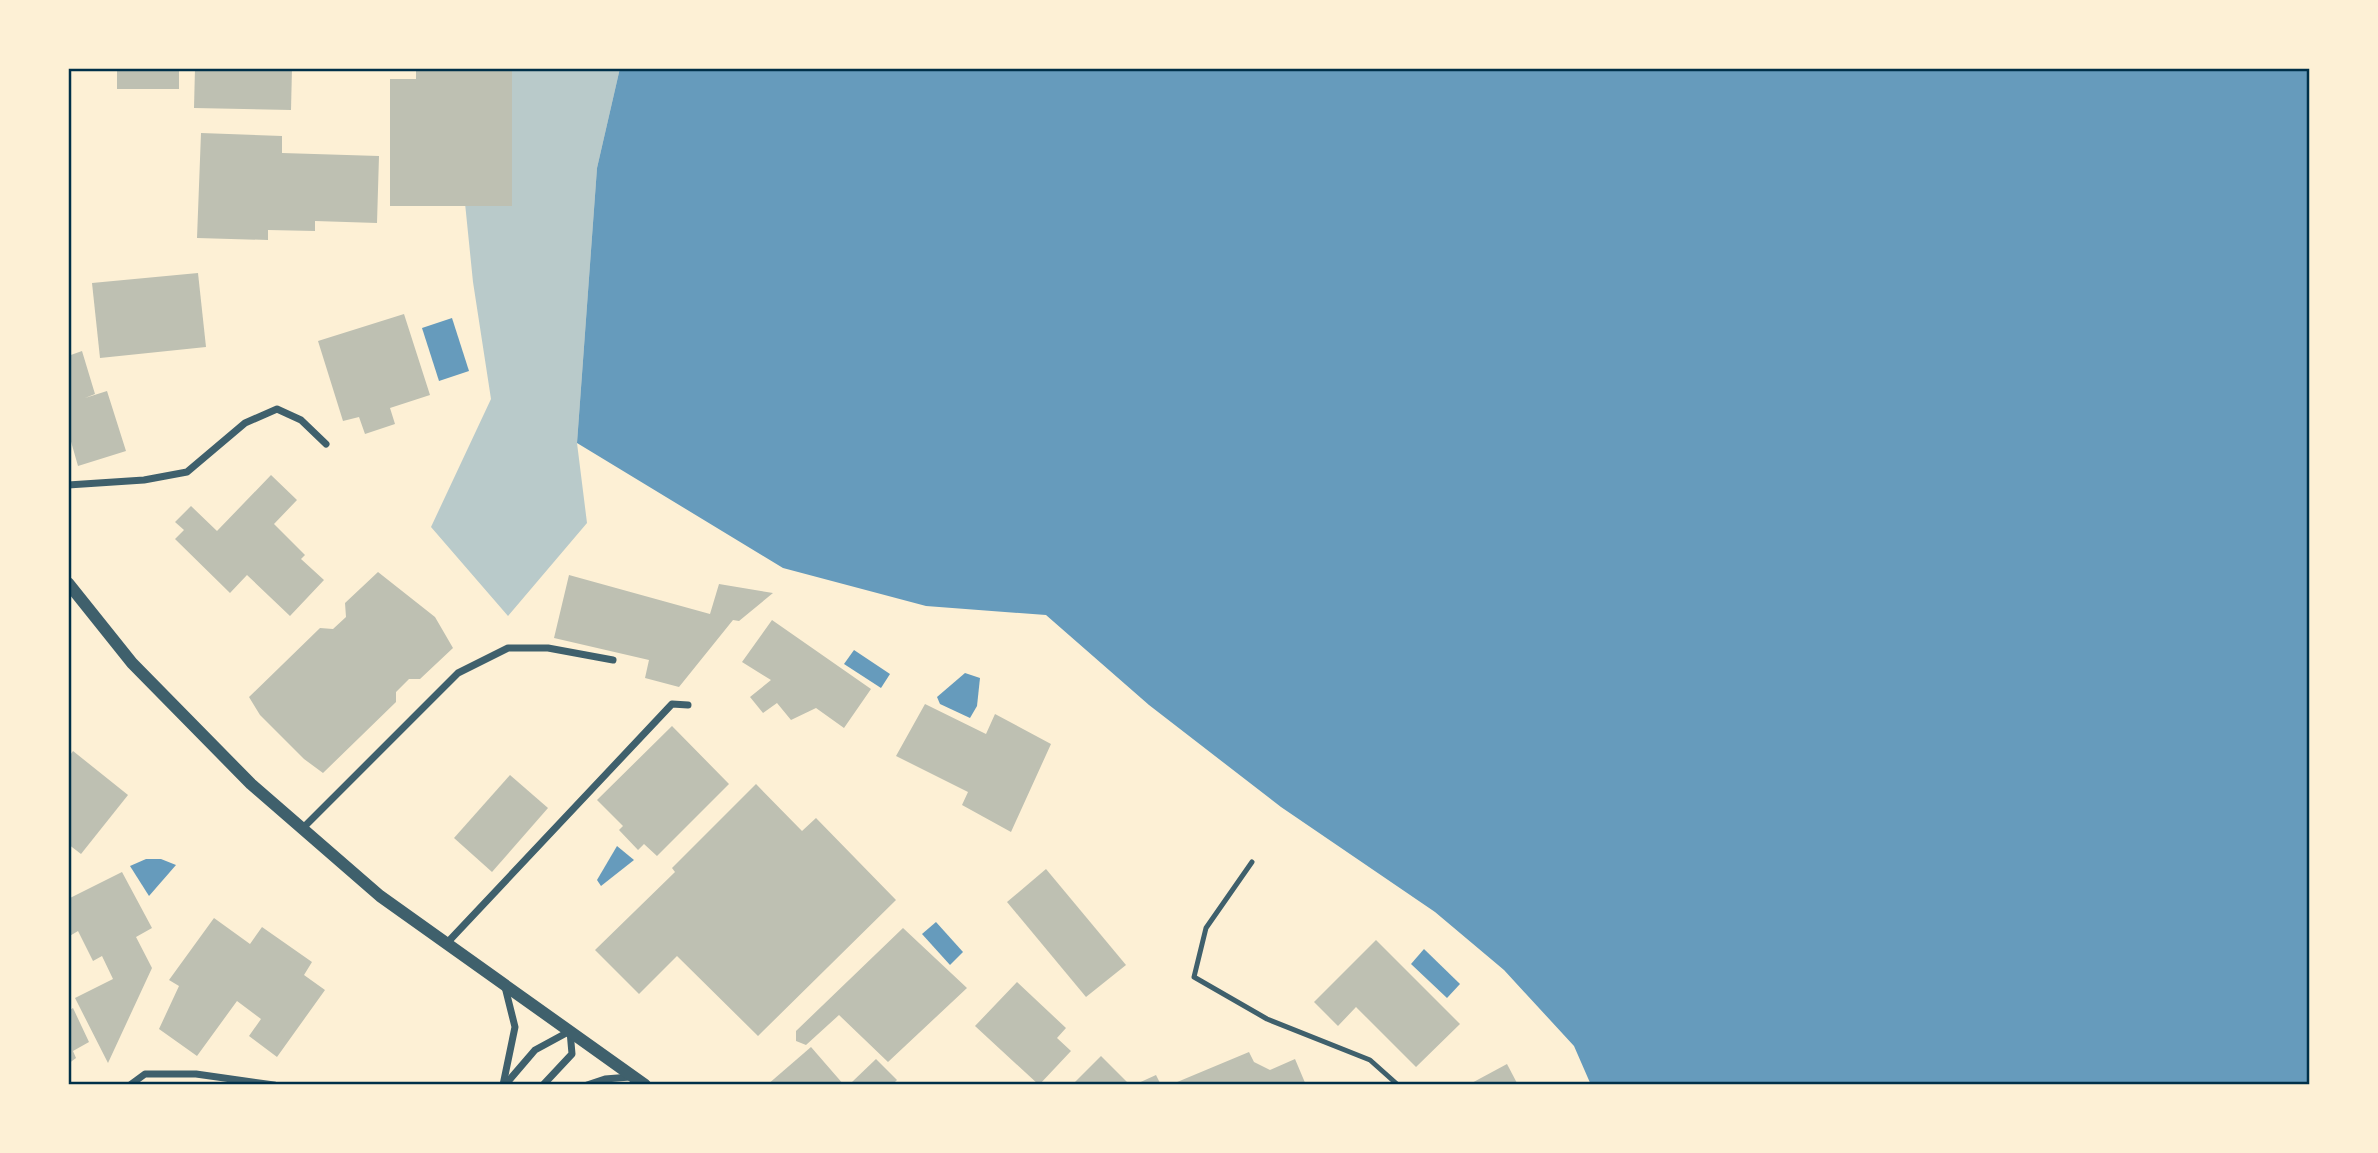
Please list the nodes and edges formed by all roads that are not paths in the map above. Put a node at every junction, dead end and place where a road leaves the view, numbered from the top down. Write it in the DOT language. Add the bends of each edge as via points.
graph roads {
  1 [pos="326,444"];
  2 [pos="68,485"];
  3 [pos="68,583"];
  4 [pos="613,660"];
  5 [pos="688,705"];
  6 [pos="303,829"];
  7 [pos="1252,862"];
  8 [pos="447,943"];
  9 [pos="504,983"];
  10 [pos="570,1031"];
  11 [pos="633,1076"];
  12 [pos="130,1085"];
  13 [pos="274,1085"];
  14 [pos="504,1085"];
  15 [pos="543,1085"];
  16 [pos="587,1085"];
  17 [pos="645,1085"];
  18 [pos="1398,1085"];
  1 -- 2 [label="street" via="301,419 277,409 245,423 187,471 144,480"];
  3 -- 6 [label="street" via="132,663 251,785"];
  4 -- 6 [label="street" via="548,648 508,648 458,673"];
  5 -- 8 [label="street" via="672,704"];
  6 -- 8 [label="street" via="380,895"];
  7 -- 18 [label="lane" via="1206,928 1194,977 1268,1019 1370,1060"];
  8 -- 9 [label="street"];
  9 -- 10 [label="street"];
  9 -- 14 [label="street" via="515,1027"];
  10 -- 11 [label="street"];
  10 -- 14 [label="street" via="535,1050"];
  10 -- 15 [label="street" via="572,1054"];
  11 -- 16 [label="street"];
  11 -- 17 [label="street"];
  12 -- 13 [label="street" via="145,1074 196,1074"];
}
